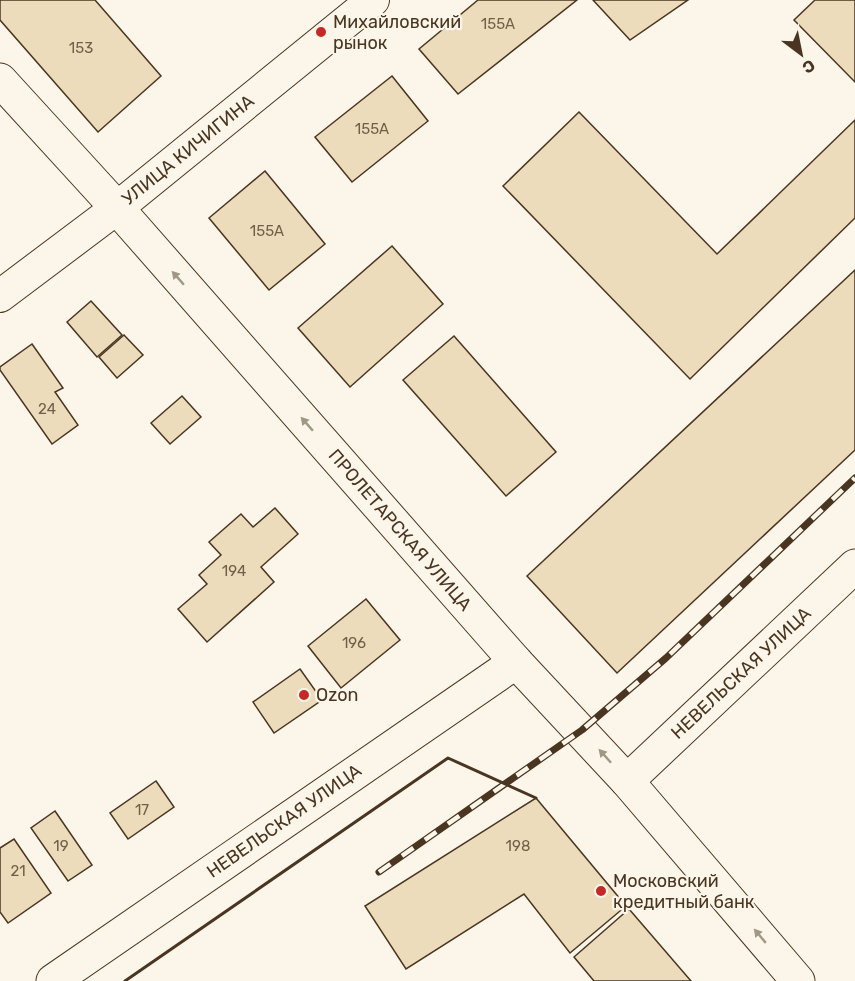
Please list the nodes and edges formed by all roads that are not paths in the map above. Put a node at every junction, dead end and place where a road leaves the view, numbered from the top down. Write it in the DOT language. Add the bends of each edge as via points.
graph roads {
  1 [pos="373,0"];
  2 [pos="0,80"];
  3 [pos="117,208"];
  4 [pos="0,297"];
  5 [pos="855,566"];
  6 [pos="516,662"];
  7 [pos="627,781"];
  8 [pos="53,981"];
  9 [pos="798,981"];
  1 -- 3 [label="street, УЛИЦА КИЧИГИНА"];
  2 -- 3 [label="main road, ПРОЛЕТАРСКАЯ УЛИЦА"];
  3 -- 4 [label="street, УЛИЦА КИЧИГИНА"];
  6 -- 3 [label="main road, ПРОЛЕТАРСКАЯ УЛИЦА, one-way"];
  5 -- 7 [label="main road, НЕВЕЛЬСКАЯ УЛИЦА"];
  7 -- 6 [label="main road, ПРОЛЕТАРСКАЯ УЛИЦА, one-way"];
  6 -- 8 [label="main road, НЕВЕЛЬСКАЯ УЛИЦА"];
  9 -- 7 [label="main road, ПРОЛЕТАРСКАЯ УЛИЦА, one-way"];
}
